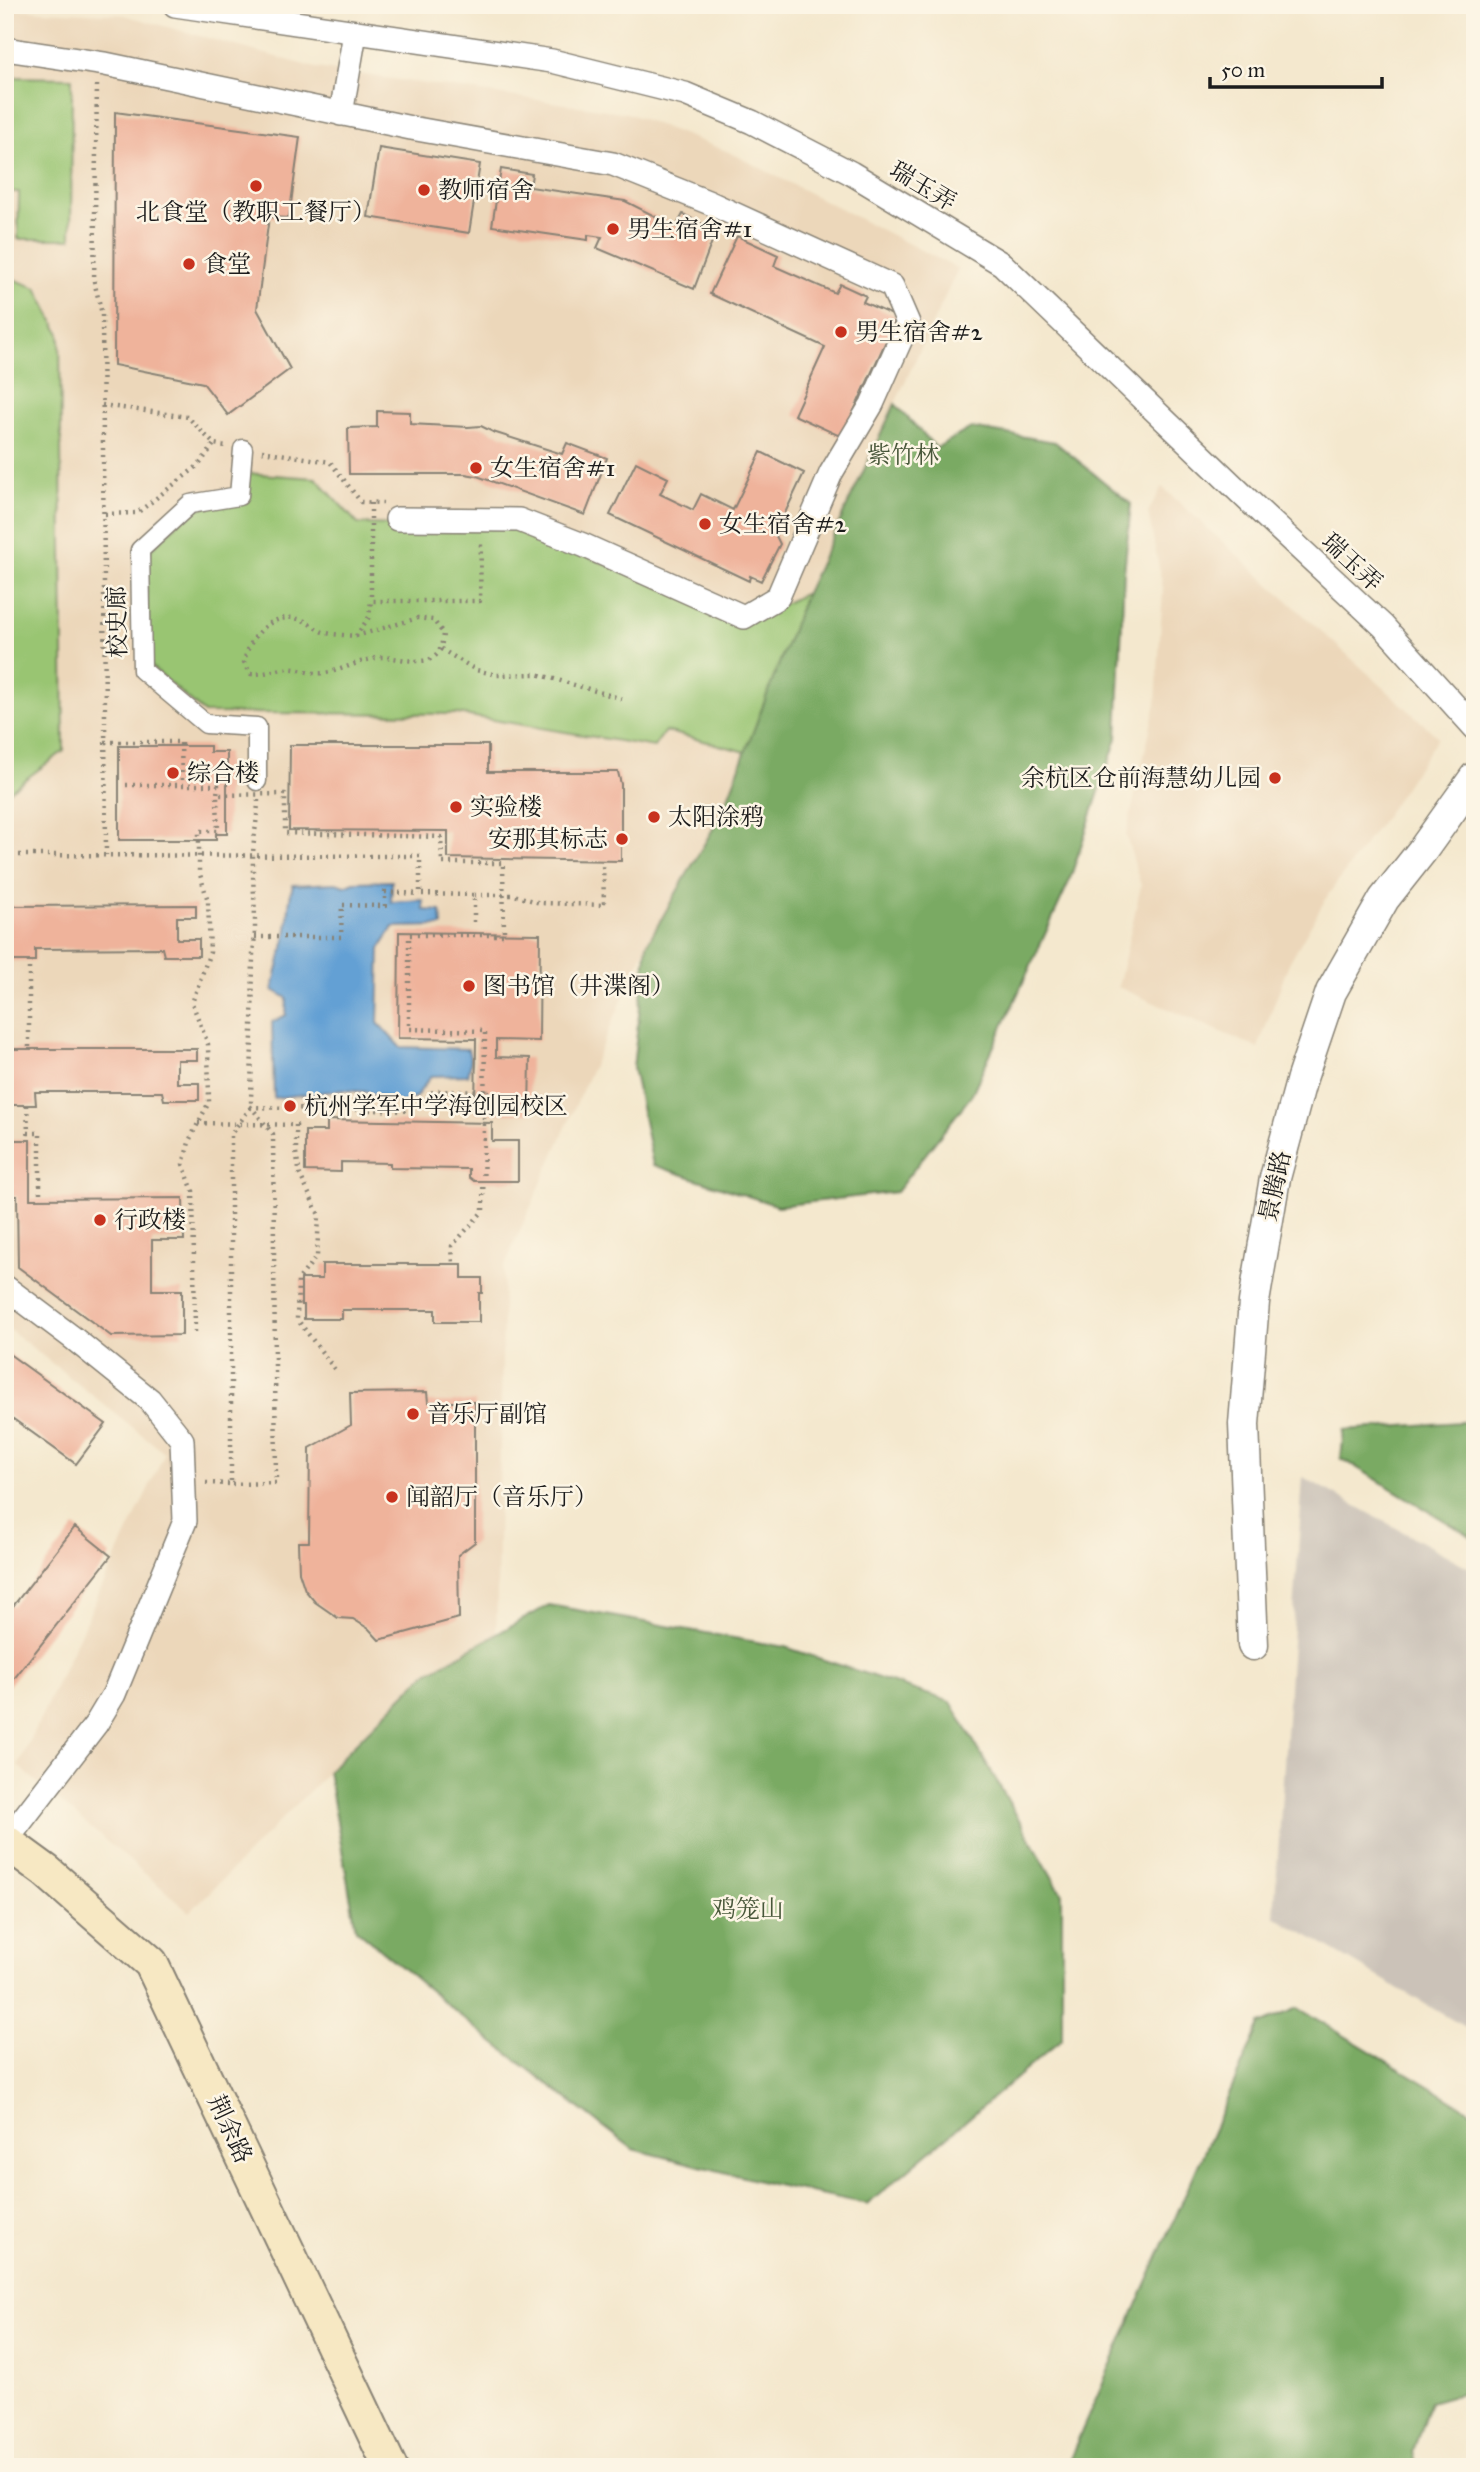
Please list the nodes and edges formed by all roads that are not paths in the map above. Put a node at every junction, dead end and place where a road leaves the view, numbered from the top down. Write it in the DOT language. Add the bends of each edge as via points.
graph roads {
  1 [pos="175,5"];
  2 [pos="355,33"];
  3 [pos="5,49"];
  4 [pos="341,114"];
  5 [pos="243,449"];
  6 [pos="397,519"];
  7 [pos="1475,728"];
  8 [pos="1475,777"];
  9 [pos="257,781"];
  10 [pos="5,1287"];
  11 [pos="1253,1645"];
  12 [pos="6,1841"];
  13 [pos="390,2467"];
  1 -- 2 [label="street, 瑞玉弄"];
  2 -- 4 [label="street"];
  2 -- 7 [label="street, 瑞玉弄" via="552,61 685,94 752,122 851,173 1002,264 1383,626"];
  3 -- 4 [label="street" via="97,63"];
  4 -- 6 [label="street" via="613,164 892,286 908,323 872,404 831,473 778,597 744,617 519,520"];
  5 -- 9 [label="street, 校史廊" via="239,496 190,503 140,550 142,670 206,724 257,727"];
  8 -- 11 [label="street, 景腾路" via="1384,899 1331,992 1275,1178 1254,1302 1244,1424"];
  10 -- 12 [label="street" via="150,1400 182,1440 185,1521 114,1694"];
  12 -- 13 [label="main road, 荆余路" via="151,1963"];
}
